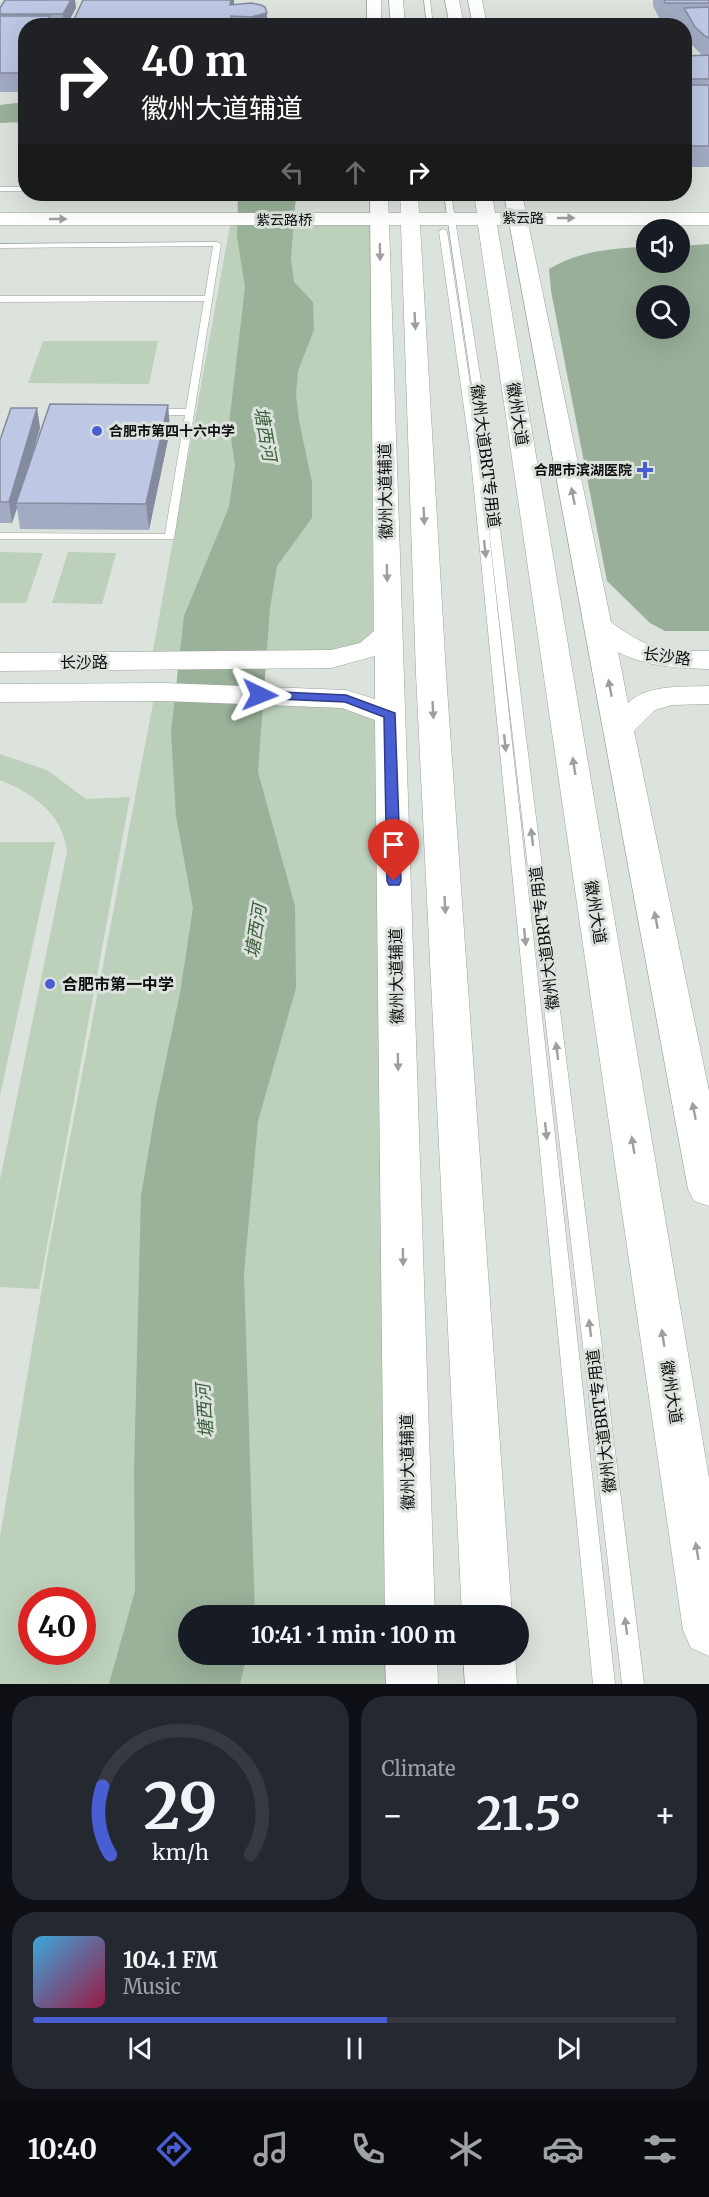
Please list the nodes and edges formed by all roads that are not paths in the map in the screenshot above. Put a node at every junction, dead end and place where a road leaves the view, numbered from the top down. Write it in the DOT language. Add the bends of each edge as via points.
graph roads {
  1 [pos="374,0"];
  2 [pos="396,0"];
  3 [pos="419,0"];
  4 [pos="427,0"];
  5 [pos="452,0"];
  6 [pos="476,0"];
  7 [pos="421,17"];
  8 [pos="374,18"];
  9 [pos="397,18"];
  10 [pos="429,18"];
  11 [pos="455,18"];
  12 [pos="479,18"];
  13 [pos="0,189"];
  14 [pos="18,192"];
  15 [pos="18,196"];
  16 [pos="0,199"];
  17 [pos="505,203"];
  18 [pos="415,204"];
  19 [pos="0,219"];
  20 [pos="709,219"];
  21 [pos="337,220"];
  22 [pos="0,246"];
  23 [pos="208,298"];
  24 [pos="0,299"];
  25 [pos="144,412"];
  26 [pos="190,412"];
  27 [pos="0,536"];
  28 [pos="598,625"];
  29 [pos="388,633"];
  30 [pos="709,660"];
  31 [pos="0,662"];
  32 [pos="0,693"];
  33 [pos="709,695"];
  34 [pos="390,716"];
  35 [pos="618,729"];
  36 [pos="709,1189"];
  37 [pos="411,1605"];
  38 [pos="486,1605"];
  39 [pos="709,1630"];
  40 [pos="411,1665"];
  41 [pos="490,1665"];
  42 [pos="412,1684"];
  43 [pos="491,1684"];
  44 [pos="604,1684"];
  45 [pos="633,1684"];
  1 -- 8 [label="main road"];
  2 -- 9 [label="main road"];
  3 -- 7 [label="lane"];
  4 -- 10 [label="lane"];
  5 -- 11 [label="main road"];
  6 -- 12 [label="main road"];
  13 -- 14 [label="lane"];
  15 -- 16 [label="main road"];
  17 -- 18 [label="main road, 紫云路"];
  17 -- 20 [label="main road, 紫云路, one-way"];
  28 -- 17 [label="main road, one-way"];
  39 -- 17 [label="main road, 徽州大道, one-way"];
  18 -- 21 [label="main road, 紫云路"];
  18 -- 29 [label="main road, 徽州大道辅道, one-way"];
  18 -- 38 [label="main road, one-way" via="431,674"];
  18 -- 44 [label="lane, 徽州大道BRT专用道, one-way" via="476,462"];
  45 -- 18 [label="lane, 徽州大道BRT专用道, one-way" via="481,412"];
  19 -- 21 [label="main road, 紫云路桥, one-way"];
  22 -- 23 [label="lane" via="217,244"];
  23 -- 24 [label="lane"];
  23 -- 26 [label="lane"];
  25 -- 26 [label="lane"];
  26 -- 27 [label="lane" via="170,537"];
  28 -- 30 [label="main road, 长沙路" via="642,655"];
  35 -- 28 [label="main road, one-way"];
  29 -- 31 [label="main road, 长沙路" via="370,649 331,659"];
  29 -- 34 [label="main road, 徽州大道辅道"];
  32 -- 34 [label="main road, 长沙路" via="164,692 346,699"];
  33 -- 35 [label="main road" via="669,696 644,704"];
  34 -- 37 [label="main road, 徽州大道辅道, one-way"];
  36 -- 35 [label="main road, one-way"];
  40 -- 42 [label="main road"];
  41 -- 43 [label="main road"];
}
